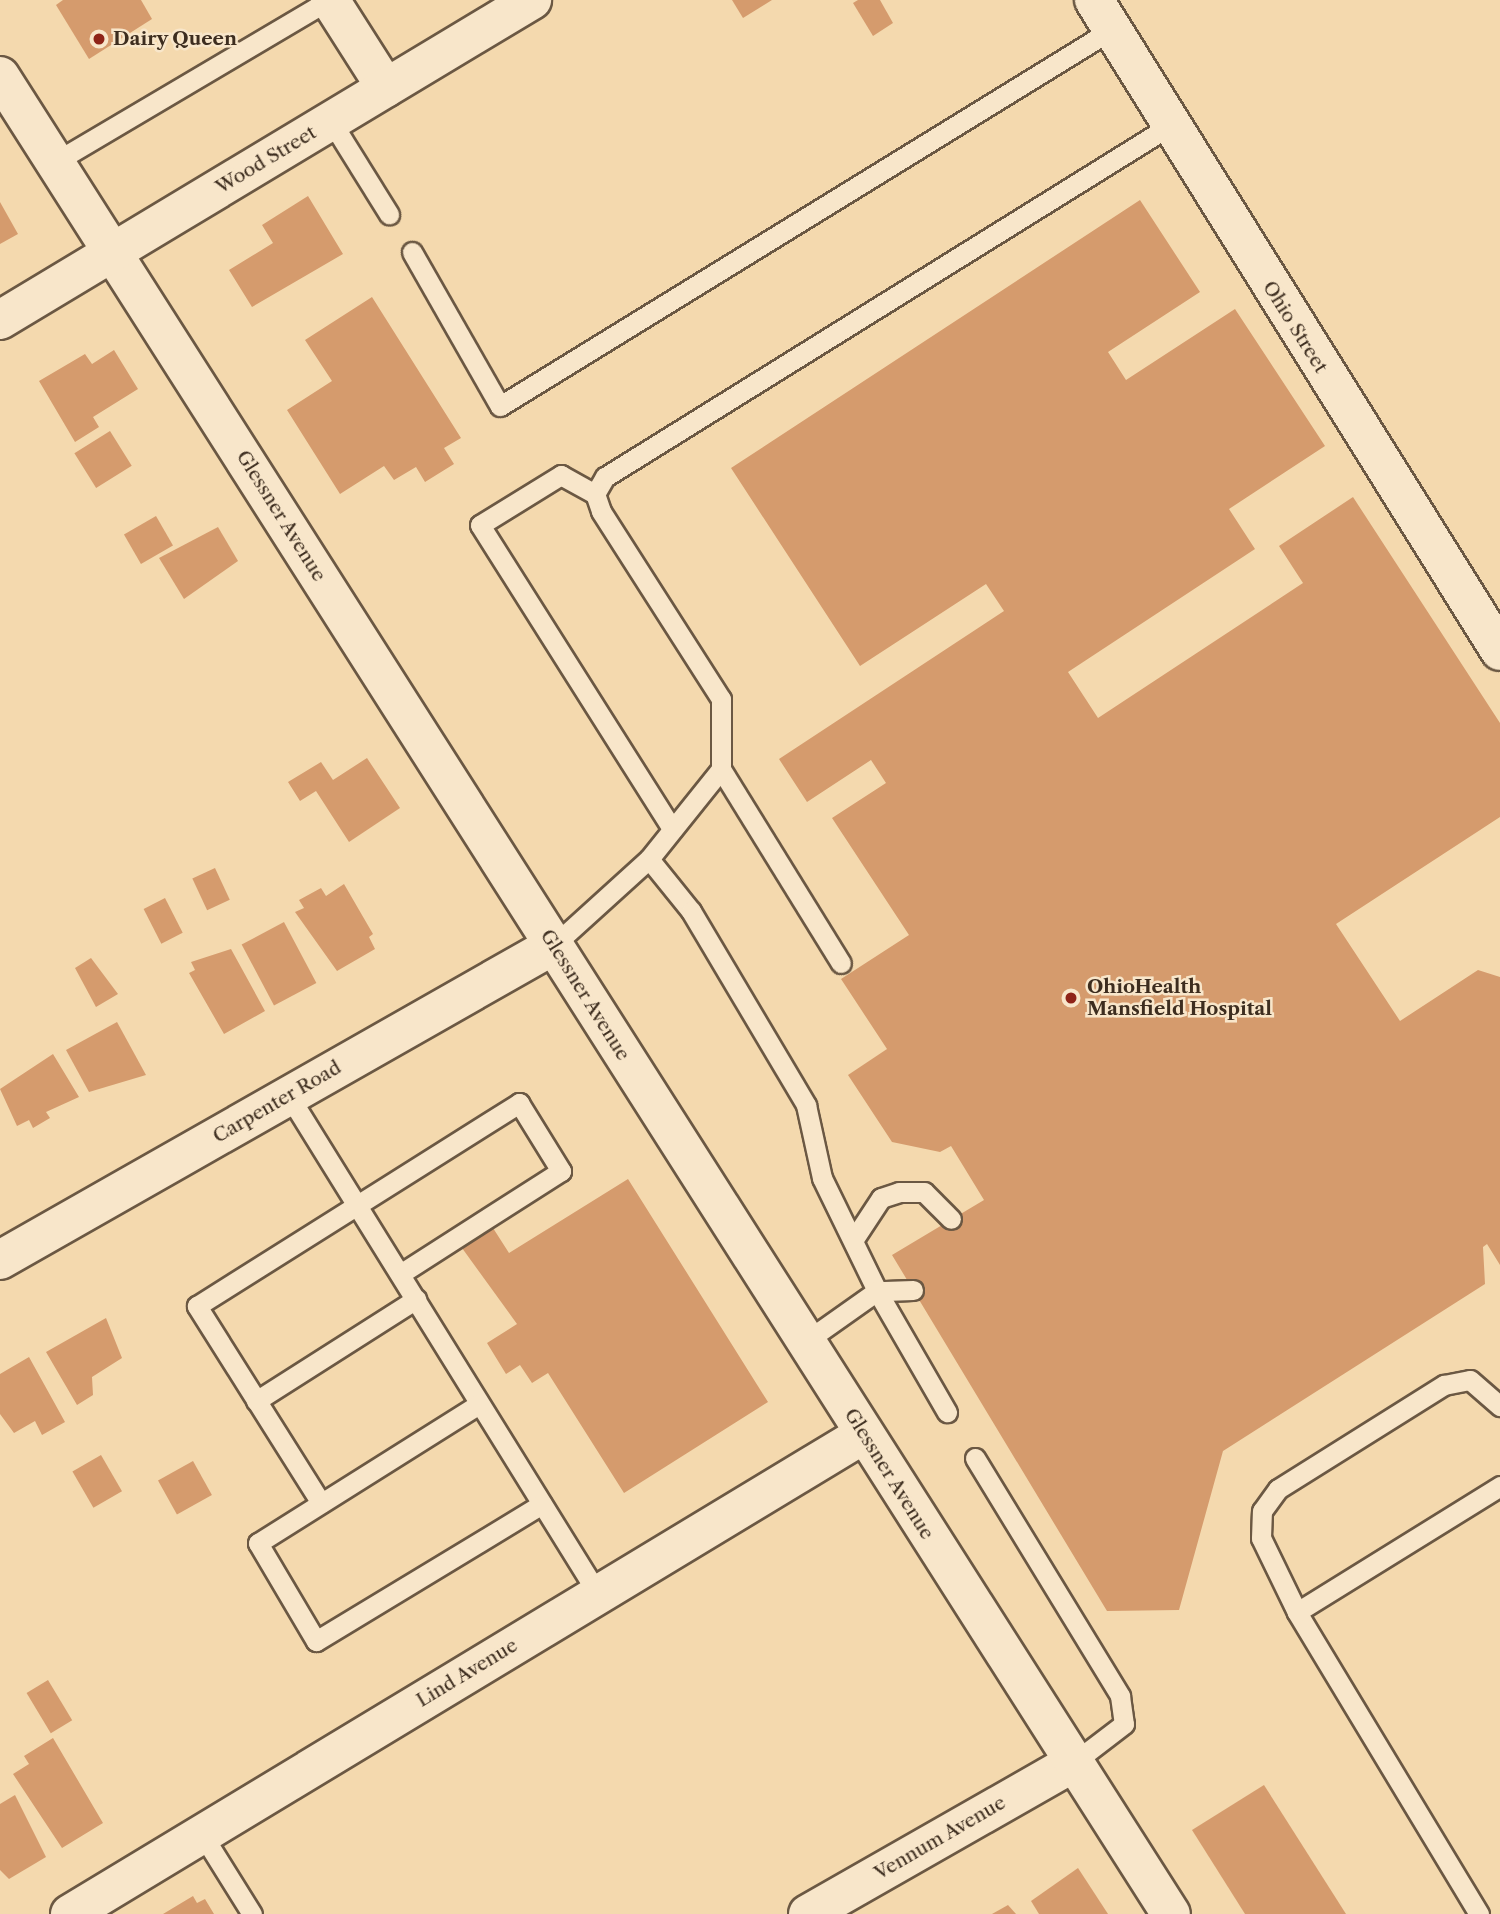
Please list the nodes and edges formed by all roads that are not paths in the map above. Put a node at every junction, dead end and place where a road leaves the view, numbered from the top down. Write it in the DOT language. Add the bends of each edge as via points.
graph roads {
  1 [pos="329,0"];
  2 [pos="532,0"];
  3 [pos="1103,15"];
  4 [pos="0,76"];
  5 [pos="386,88"];
  6 [pos="331,121"];
  7 [pos="1171,125"];
  8 [pos="55,162"];
  9 [pos="389,214"];
  10 [pos="114,252"];
  11 [pos="412,252"];
  12 [pos="0,320"];
  13 [pos="595,494"];
  14 [pos="1500,651"];
  15 [pos="721,769"];
  16 [pos="673,829"];
  17 [pos="649,859"];
  18 [pos="554,945"];
  19 [pos="841,963"];
  20 [pos="289,1096"];
  21 [pos="356,1204"];
  22 [pos="951,1220"];
  23 [pos="854,1239"];
  24 [pos="0,1260"];
  25 [pos="400,1275"];
  26 [pos="913,1290"];
  27 [pos="877,1291"];
  28 [pos="416,1299"];
  29 [pos="806,1341"];
  30 [pos="256,1401"];
  31 [pos="480,1404"];
  32 [pos="1500,1406"];
  33 [pos="947,1412"];
  34 [pos="864,1434"];
  35 [pos="975,1458"];
  36 [pos="1500,1486"];
  37 [pos="321,1503"];
  38 [pos="542,1503"];
  39 [pos="598,1594"];
  40 [pos="1297,1612"];
  41 [pos="1073,1763"];
  42 [pos="202,1833"];
  43 [pos="1476,1913"];
  44 [pos="70,1914"];
  45 [pos="252,1914"];
  46 [pos="808,1914"];
  47 [pos="1171,1914"];
  1 -- 5 [label="street"];
  1 -- 8 [label="lane"];
  2 -- 5 [label="street, Wood Street"];
  3 -- 7 [label="street, Ohio Street"];
  3 -- 11 [label="lane" via="500,406"];
  4 -- 8 [label="street, Glessner Avenue"];
  5 -- 6 [label="street, Wood Street"];
  6 -- 9 [label="lane"];
  6 -- 10 [label="street, Wood Street"];
  7 -- 13 [label="lane" via="606,477"];
  7 -- 14 [label="street, Ohio Street"];
  8 -- 10 [label="street, Glessner Avenue"];
  10 -- 12 [label="street, Wood Street"];
  10 -- 18 [label="street, Glessner Avenue"];
  13 -- 15 [label="lane" via="721,699"];
  13 -- 16 [label="lane" via="561,475 480,526"];
  15 -- 16 [label="lane"];
  15 -- 19 [label="lane"];
  16 -- 17 [label="lane"];
  17 -- 18 [label="lane"];
  17 -- 23 [label="lane" via="691,911 806,1105 822,1178"];
  18 -- 20 [label="street, Carpenter Road"];
  18 -- 29 [label="street, Glessner Avenue"];
  20 -- 21 [label="lane"];
  20 -- 24 [label="street, Carpenter Road"];
  21 -- 25 [label="lane"];
  21 -- 25 [label="lane" via="519,1103 561,1171"];
  21 -- 30 [label="lane" via="197,1306"];
  22 -- 23 [label="lane" via="924,1192 899,1192 881,1198"];
  23 -- 27 [label="lane"];
  25 -- 28 [label="lane"];
  26 -- 27 [label="lane"];
  27 -- 29 [label="lane"];
  27 -- 33 [label="lane"];
  28 -- 30 [label="lane"];
  28 -- 31 [label="lane"];
  29 -- 34 [label="street, Glessner Avenue"];
  30 -- 37 [label="lane"];
  31 -- 37 [label="lane"];
  31 -- 38 [label="lane"];
  32 -- 40 [label="lane" via="1470,1380 1444,1385 1278,1489 1262,1511 1261,1538"];
  34 -- 39 [label="street, Lind Avenue"];
  34 -- 41 [label="street, Glessner Avenue"];
  35 -- 41 [label="lane" via="1120,1696 1124,1724"];
  36 -- 40 [label="lane"];
  37 -- 38 [label="lane" via="258,1543 316,1641"];
  38 -- 39 [label="lane"];
  39 -- 42 [label="street, Lind Avenue"];
  40 -- 43 [label="lane"];
  41 -- 46 [label="street, Vennum Avenue"];
  41 -- 47 [label="street, Glessner Avenue"];
  42 -- 44 [label="street, Lind Avenue"];
  42 -- 45 [label="lane"];
}
